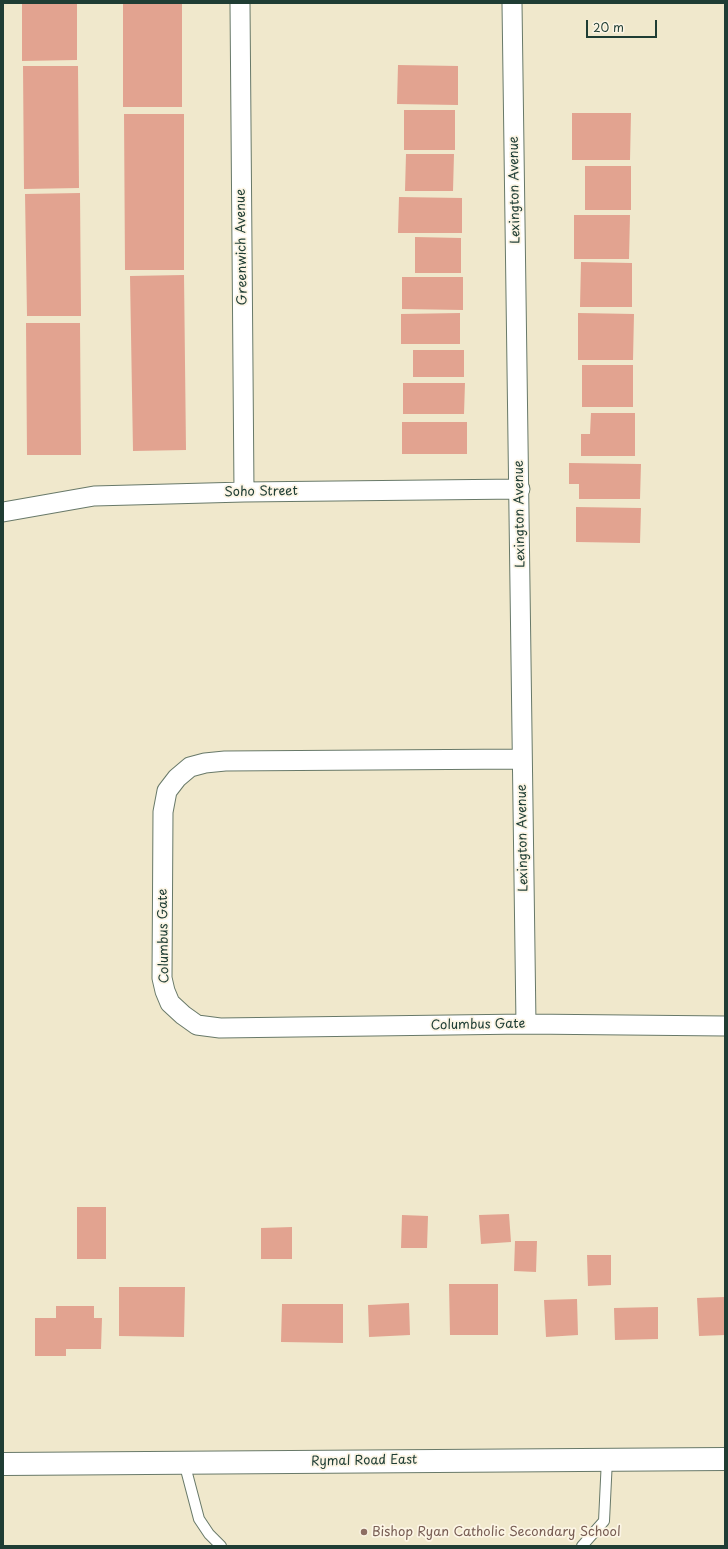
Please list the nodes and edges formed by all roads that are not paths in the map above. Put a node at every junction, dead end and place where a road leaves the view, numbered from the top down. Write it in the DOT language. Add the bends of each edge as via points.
graph roads {
  1 [pos="240,3"];
  2 [pos="512,3"];
  3 [pos="520,489"];
  4 [pos="244,492"];
  5 [pos="3,512"];
  6 [pos="522,759"];
  7 [pos="526,1024"];
  8 [pos="725,1026"];
  9 [pos="607,1459"];
  10 [pos="725,1459"];
  11 [pos="184,1462"];
  12 [pos="3,1464"];
  13 [pos="221,1546"];
  14 [pos="582,1546"];
  1 -- 4 [label="street, Greenwich Avenue"];
  2 -- 3 [label="street, Lexington Avenue"];
  3 -- 4 [label="street, Soho Street"];
  3 -- 6 [label="street, Lexington Avenue"];
  4 -- 5 [label="street, Soho Street" via="94,496"];
  6 -- 7 [label="street, Lexington Avenue"];
  6 -- 7 [label="street, Columbus Gate" via="225,761 190,767 167,791 163,812 162,978 170,1003 182,1015 197,1025 212,1027"];
  7 -- 8 [label="street, Columbus Gate"];
  9 -- 10 [label="main road, Rymal Road East"];
  9 -- 11 [label="main road, Rymal Road East"];
  9 -- 14 [label="lane" via="604,1521"];
  11 -- 12 [label="main road, Rymal Road East"];
  11 -- 13 [label="lane" via="199,1519"];
}
